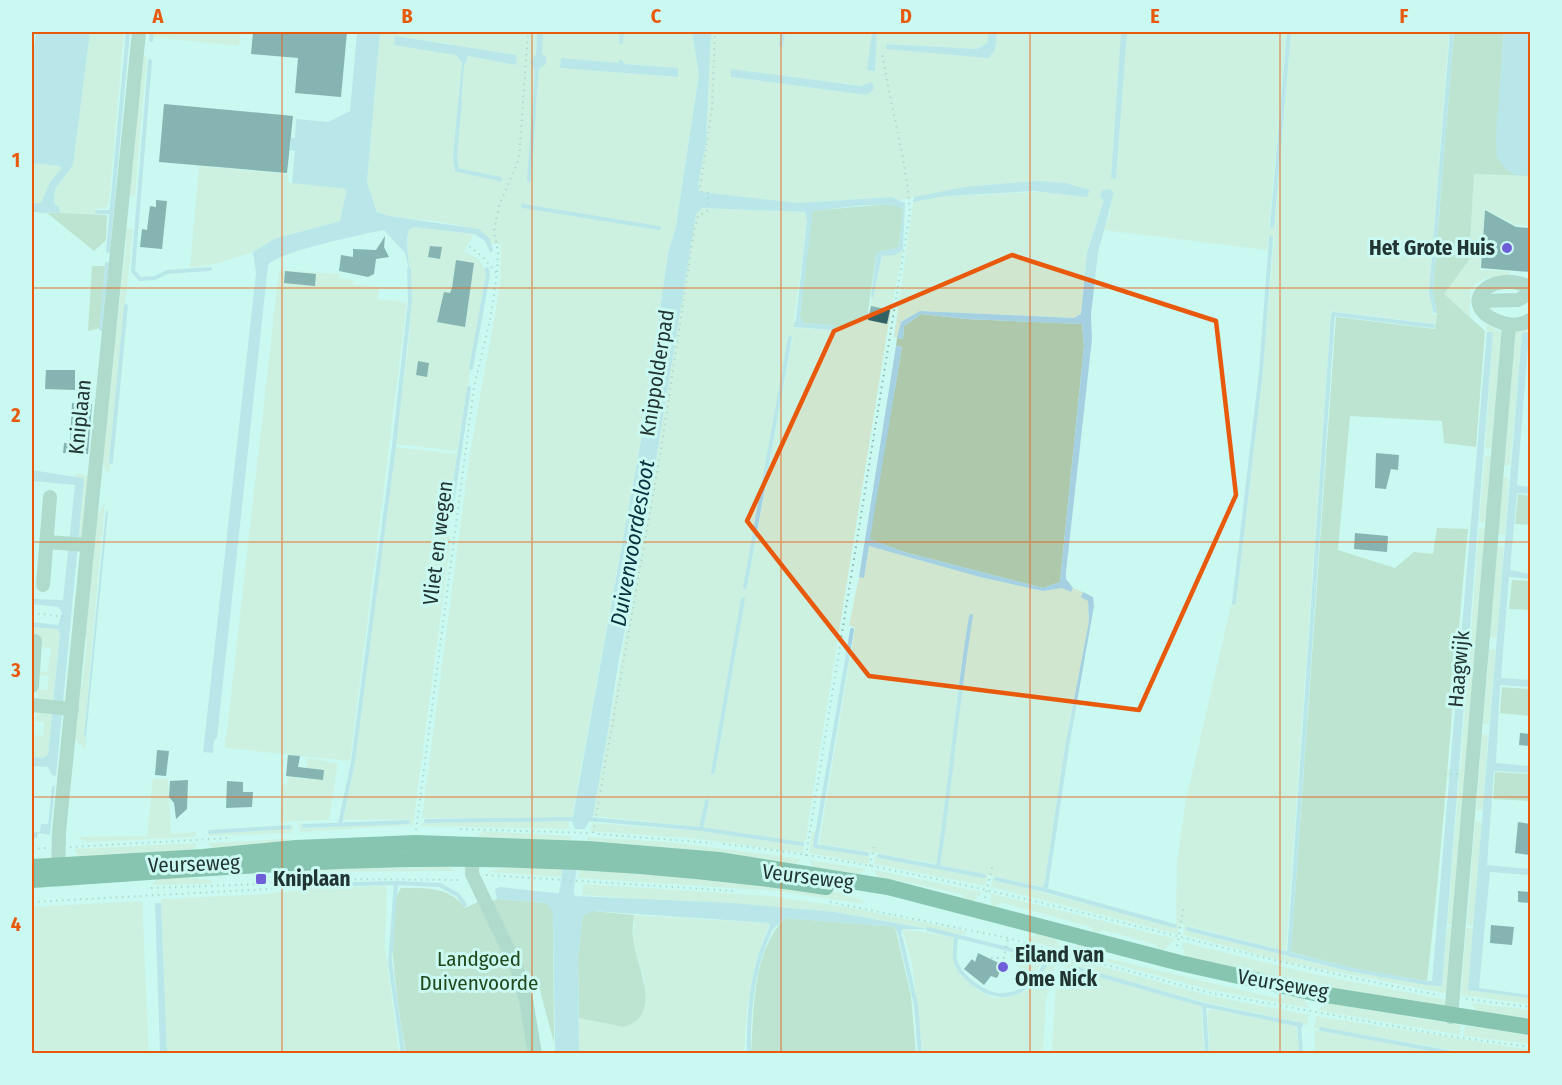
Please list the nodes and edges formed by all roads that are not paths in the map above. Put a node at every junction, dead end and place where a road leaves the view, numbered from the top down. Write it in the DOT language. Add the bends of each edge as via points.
graph roads {
  1 [pos="139,32"];
  2 [pos="1528,291"];
  3 [pos="1479,301"];
  4 [pos="1530,320"];
  5 [pos="1509,325"];
  6 [pos="50,497"];
  7 [pos="47,542"];
  8 [pos="85,545"];
  9 [pos="43,585"];
  10 [pos="35,641"];
  11 [pos="32,686"];
  12 [pos="32,705"];
  13 [pos="70,709"];
  14 [pos="589,845"];
  15 [pos="473,857"];
  16 [pos="32,867"];
  17 [pos="58,872"];
  18 [pos="32,880"];
  19 [pos="980,912"];
  20 [pos="1451,1017"];
  21 [pos="1530,1027"];
  22 [pos="535,1053"];
  1 -- 8 [label="street, Kniplaan"];
  2 -- 3 [label="street" via="1518,300"];
  2 -- 3 [label="street" via="1511,280 1498,282 1486,286"];
  3 -- 5 [label="street" via="1489,319"];
  4 -- 5 [label="street"];
  5 -- 20 [label="street, Haagwijk"];
  6 -- 7 [label="street"];
  7 -- 8 [label="street"];
  7 -- 9 [label="street"];
  8 -- 13 [label="street, Kniplaan"];
  10 -- 11 [label="street"];
  12 -- 13 [label="street"];
  13 -- 17 [label="street, Kniplaan"];
  14 -- 15 [label="main road, Veurseweg"];
  14 -- 19 [label="main road, Veurseweg" via="712,873"];
  14 -- 19 [label="main road, Veurseweg" via="719,860 805,864"];
  15 -- 17 [label="main road, Veurseweg"];
  15 -- 17 [label="main road, Veurseweg" via="416,843 296,848"];
  15 -- 22 [label="street" via="517,968"];
  16 -- 17 [label="main road, Veurseweg"];
  17 -- 18 [label="main road, Veurseweg"];
  19 -- 20 [label="main road, Veurseweg" via="1314,993"];
  20 -- 21 [label="main road, Veurseweg"];
}
